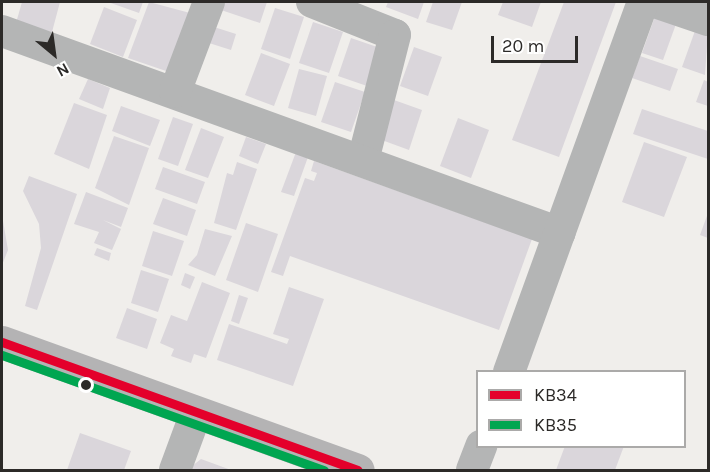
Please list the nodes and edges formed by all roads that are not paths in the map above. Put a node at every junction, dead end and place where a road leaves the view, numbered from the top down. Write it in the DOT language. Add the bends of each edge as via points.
graph roads {
  1 [pos="209,2"];
  2 [pos="312,2"];
  3 [pos="643,2"];
  4 [pos="655,2"];
  5 [pos="708,20"];
  6 [pos="2,31"];
  7 [pos="175,92"];
  8 [pos="363,161"];
  9 [pos="560,233"];
  10 [pos="2,342"];
  11 [pos="510,370"];
  12 [pos="196,413"];
  13 [pos="481,448"];
  14 [pos="175,471"];
  15 [pos="358,471"];
  16 [pos="472,471"];
  1 -- 7 [label="street"];
  2 -- 8 [label="street" via="395,35"];
  3 -- 9 [label="street"];
  4 -- 5 [label="street"];
  6 -- 7 [label="street"];
  7 -- 8 [label="street"];
  8 -- 9 [label="street"];
  9 -- 11 [label="street"];
  10 -- 12 [label="street"];
  12 -- 14 [label="street"];
  12 -- 15 [label="street"];
  13 -- 16 [label="street"];
}
